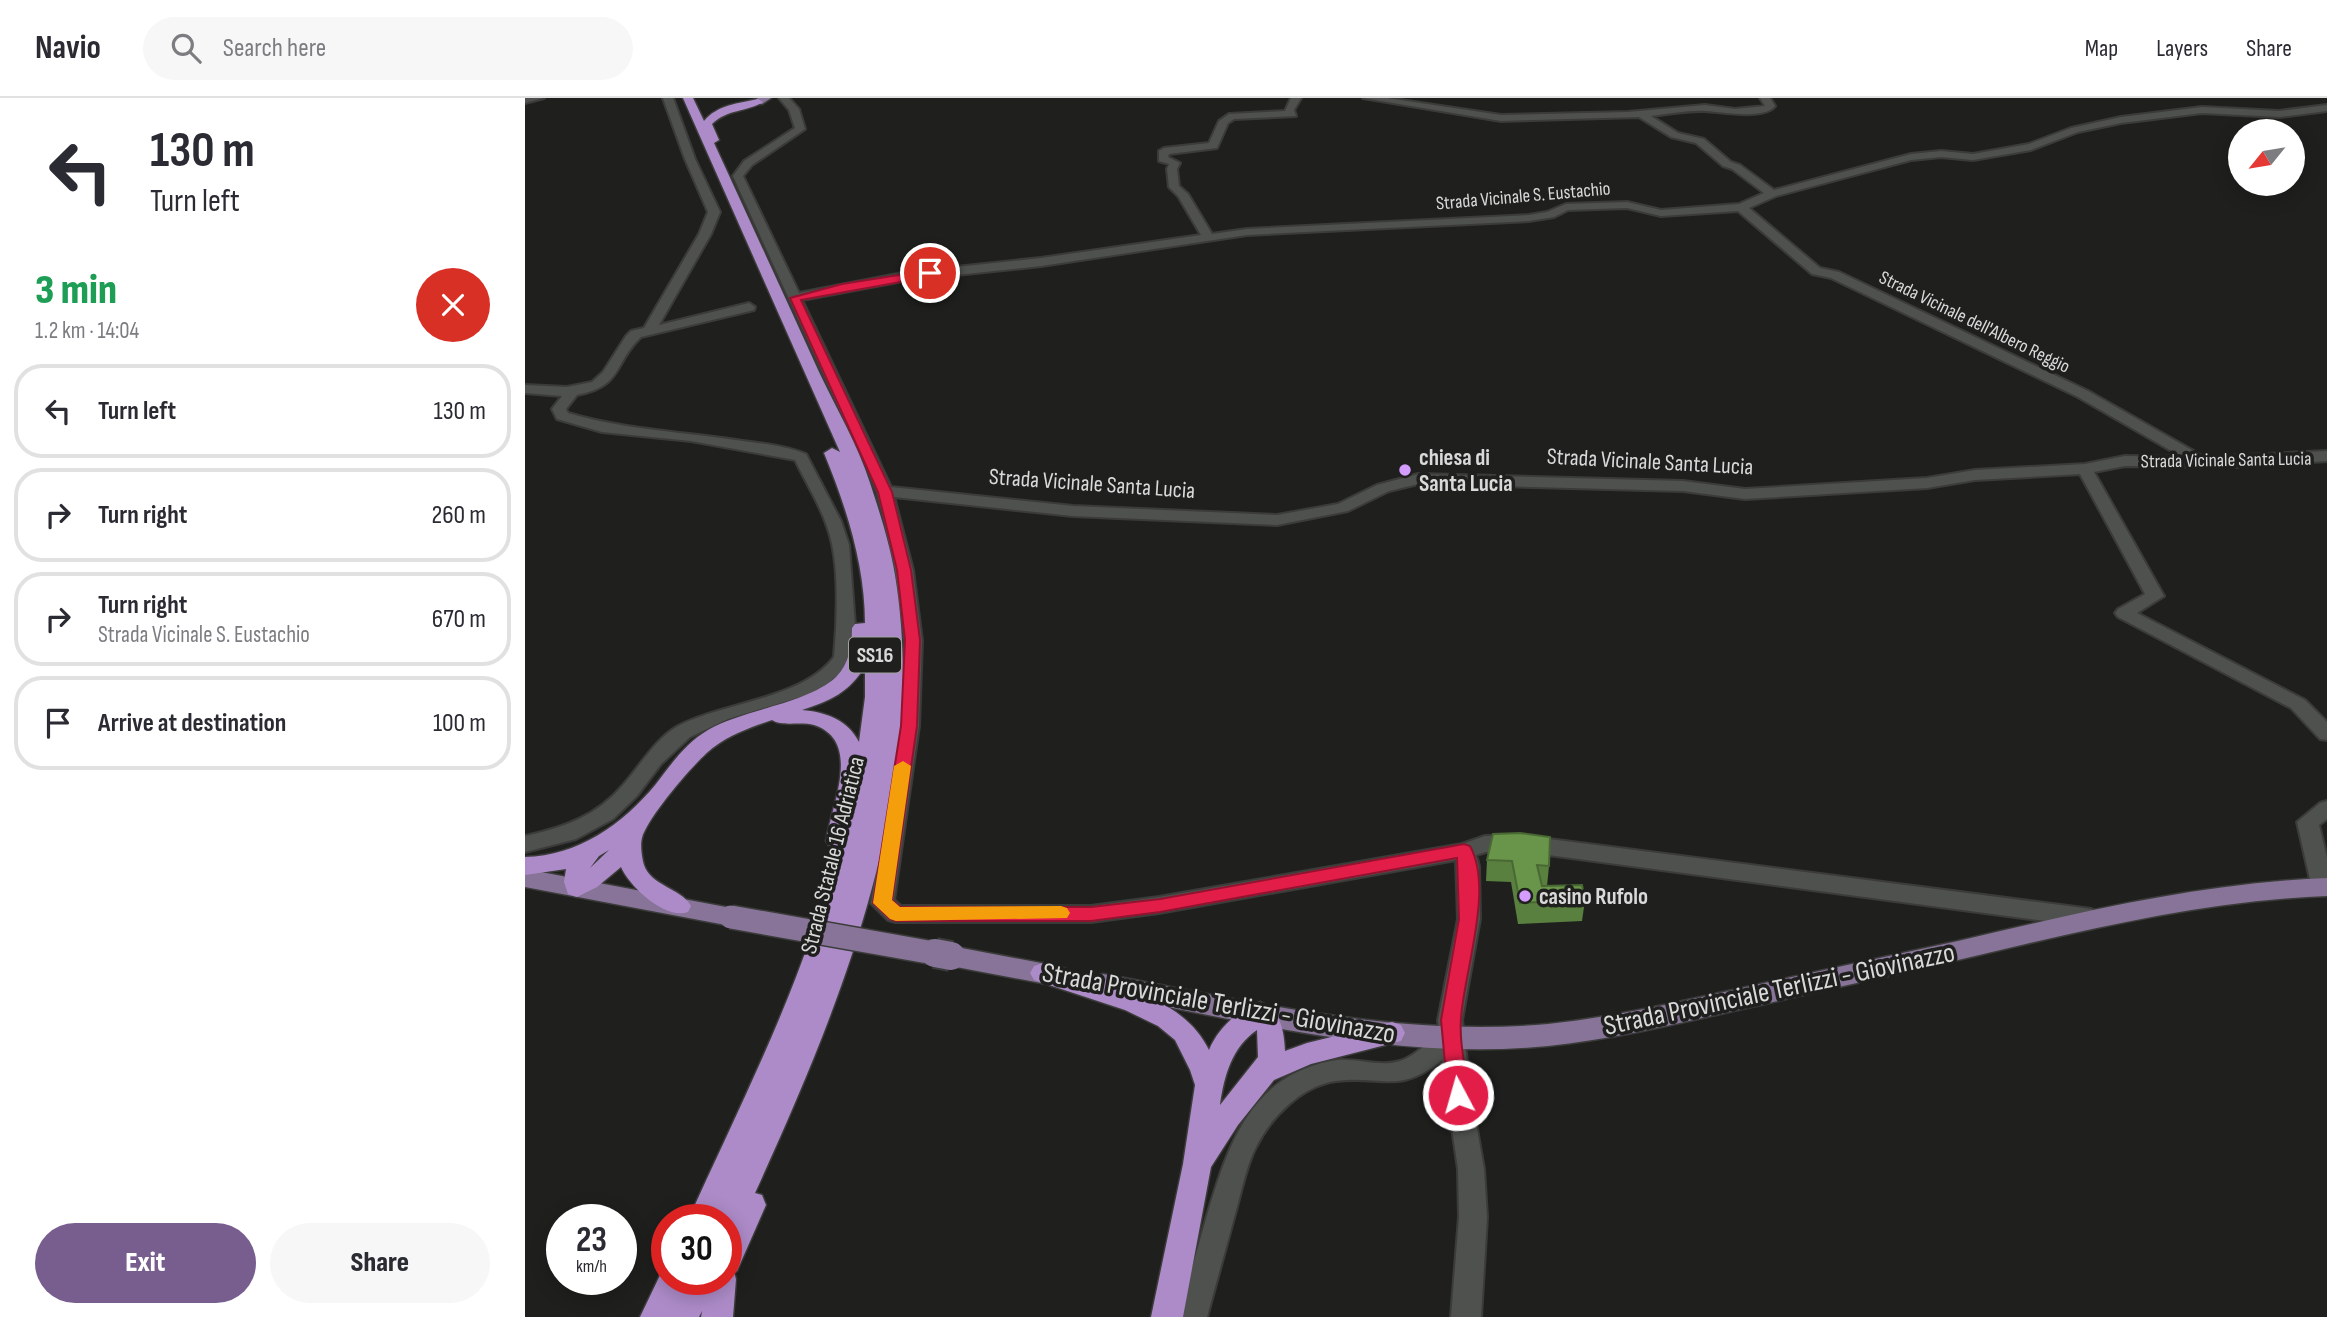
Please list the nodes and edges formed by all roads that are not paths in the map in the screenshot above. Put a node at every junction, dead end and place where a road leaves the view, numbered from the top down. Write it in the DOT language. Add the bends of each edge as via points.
graph roads {
  1 [pos="539,98"];
  2 [pos="668,98"];
  3 [pos="679,98"];
  4 [pos="688,98"];
  5 [pos="695,98"];
  6 [pos="1296,98"];
  7 [pos="1368,98"];
  8 [pos="1765,98"];
  9 [pos="525,100"];
  10 [pos="762,100"];
  11 [pos="786,100"];
  12 [pos="745,105"];
  13 [pos="2327,108"];
  14 [pos="1641,114"];
  15 [pos="711,148"];
  16 [pos="1772,194"];
  17 [pos="1741,207"];
  18 [pos="1208,237"];
  19 [pos="795,298"];
  20 [pos="749,307"];
  21 [pos="650,329"];
  22 [pos="525,389"];
  23 [pos="573,391"];
  24 [pos="2327,456"];
  25 [pos="2200,461"];
  26 [pos="2085,469"];
  27 [pos="885,492"];
  28 [pos="869,571"];
  29 [pos="748,722"];
  30 [pos="2327,734"];
  31 [pos="647,807"];
  32 [pos="2327,808"];
  33 [pos="631,839"];
  34 [pos="525,844"];
  35 [pos="590,851"];
  36 [pos="1464,851"];
  37 [pos="525,866"];
  38 [pos="525,878"];
  39 [pos="577,888"];
  40 [pos="2325,888"];
  41 [pos="833,905"];
  42 [pos="679,906"];
  43 [pos="2091,918"];
  44 [pos="1043,973"];
  45 [pos="1260,1013"];
  46 [pos="1392,1033"];
  47 [pos="1451,1037"];
  48 [pos="1265,1072"];
  49 [pos="1209,1085"];
  50 [pos="762,1149"];
  51 [pos="1197,1164"];
  52 [pos="710,1204"];
  53 [pos="736,1204"];
  54 [pos="742,1226"];
  55 [pos="666,1295"];
  56 [pos="693,1295"];
  57 [pos="719,1295"];
  58 [pos="656,1317"];
  59 [pos="683,1317"];
  60 [pos="717,1317"];
  61 [pos="1167,1317"];
  62 [pos="1192,1317"];
  63 [pos="1466,1317"];
  1 -- 9 [label="street"];
  2 -- 21 [label="street" via="714,212"];
  3 -- 28 [label="highway, Strada Statale 16 Adriatica / SS16" via="846,486"];
  4 -- 15 [label="highway, Strada Statale 16 Adriatica / SS16"];
  5 -- 12 [label="highway" via="703,106"];
  6 -- 18 [label="street" via="1289,110 1293,114 1232,116 1224,121 1213,146 1164,151 1163,159 1175,163 1174,187"];
  7 -- 14 [label="street" via="1501,118"];
  8 -- 14 [label="street" via="1770,106 1765,109 1735,113 1705,108"];
  10 -- 11 [label="street"];
  10 -- 12 [label="highway"];
  11 -- 19 [label="street" via="795,108 800,129 748,163 738,176"];
  12 -- 15 [label="highway" via="709,119"];
  13 -- 16 [label="street, Strada Vicinale S. Eustachio" via="2279,114 2202,110 2121,120 2075,130 2038,146 1973,157 1911,156"];
  14 -- 16 [label="street" via="1675,135 1700,141"];
  15 -- 50 [label="highway, Strada Statale 16 Adriatica / SS16" via="865,493 881,544 893,642 888,749 852,910 838,962"];
  16 -- 17 [label="street, Strada Vicinale S. Eustachio"];
  17 -- 18 [label="street, Strada Vicinale S. Eustachio" via="1661,213 1627,205 1566,207 1529,218"];
  17 -- 25 [label="street, Strada Vicinale dell'Albero Reggio" via="1817,271 1835,275 2083,394"];
  18 -- 19 [label="street, Strada Vicinale S. Eustachio" via="908,276"];
  19 -- 27 [label="street"];
  20 -- 21 [label="street"];
  21 -- 23 [label="street" via="627,341 605,379"];
  22 -- 23 [label="street"];
  23 -- 34 [label="street" via="559,409 562,416 602,428 703,439 801,457 841,545 846,626 843,657 826,676 800,691 683,732 606,814 568,834"];
  24 -- 25 [label="street, Strada Vicinale Santa Lucia"];
  25 -- 26 [label="street, Strada Vicinale Santa Lucia" via="2125,461"];
  26 -- 27 [label="street, Strada Vicinale Santa Lucia" via="1745,494 1683,486 1418,479 1383,488 1342,508 1277,520 1024,507"];
  26 -- 30 [label="street" via="2155,596 2125,613 2298,704"];
  27 -- 36 [label="street" via="904,570 913,640 909,726 882,903 896,914 1091,914"];
  28 -- 29 [label="highway" via="862,598 862,653 842,684"];
  28 -- 41 [label="highway, Strada Statale 16 Adriatica / SS16" via="875,630 871,732 860,804"];
  29 -- 31 [label="highway" via="697,748"];
  29 -- 41 [label="highway" via="790,716 821,718 834,725 851,748"];
  31 -- 33 [label="highway"];
  31 -- 35 [label="highway"];
  32 -- 40 [label="street" via="2308,821"];
  33 -- 39 [label="highway" via="605,871"];
  33 -- 42 [label="highway" via="628,856 636,876"];
  35 -- 37 [label="highway" via="553,864"];
  35 -- 39 [label="highway" via="575,874"];
  36 -- 43 [label="street" via="1485,844 1519,843"];
  36 -- 47 [label="street" via="1469,919"];
  38 -- 39 [label="main road, Strada Provinciale Terlizzi - Giovinazzo"];
  39 -- 42 [label="main road, Strada Provinciale Terlizzi - Giovinazzo"];
  40 -- 43 [label="main road, Strada Provinciale Terlizzi - Giovinazzo" via="2271,888"];
  41 -- 52 [label="highway, Strada Statale 16 Adriatica / SS16" via="786,1038"];
  42 -- 44 [label="main road, Strada Provinciale Terlizzi - Giovinazzo, bridge"];
  43 -- 47 [label="main road, Strada Provinciale Terlizzi - Giovinazzo" via="1598,1027 1518,1037"];
  44 -- 45 [label="main road, Strada Provinciale Terlizzi - Giovinazzo"];
  44 -- 49 [label="highway" via="1152,1011 1180,1028 1201,1061"];
  45 -- 46 [label="main road, Strada Provinciale Terlizzi - Giovinazzo"];
  45 -- 48 [label="highway" via="1271,1029 1273,1043"];
  45 -- 49 [label="highway" via="1224,1046"];
  46 -- 47 [label="main road, Strada Provinciale Terlizzi - Giovinazzo"];
  46 -- 48 [label="highway" via="1307,1054"];
  47 -- 62 [label="street" via="1410,1068 1324,1073 1297,1084 1271,1105 1238,1157"];
  47 -- 63 [label="street" via="1472,1181"];
  48 -- 51 [label="highway" via="1228,1116"];
  49 -- 51 [label="highway"];
  50 -- 53 [label="highway, Strada Statale 16 Adriatica / SS16"];
  50 -- 54 [label="highway" via="754,1199"];
  51 -- 61 [label="highway"];
  55 -- 58 [label="highway"];
  56 -- 59 [label="highway"];
  57 -- 60 [label="highway"];
}
